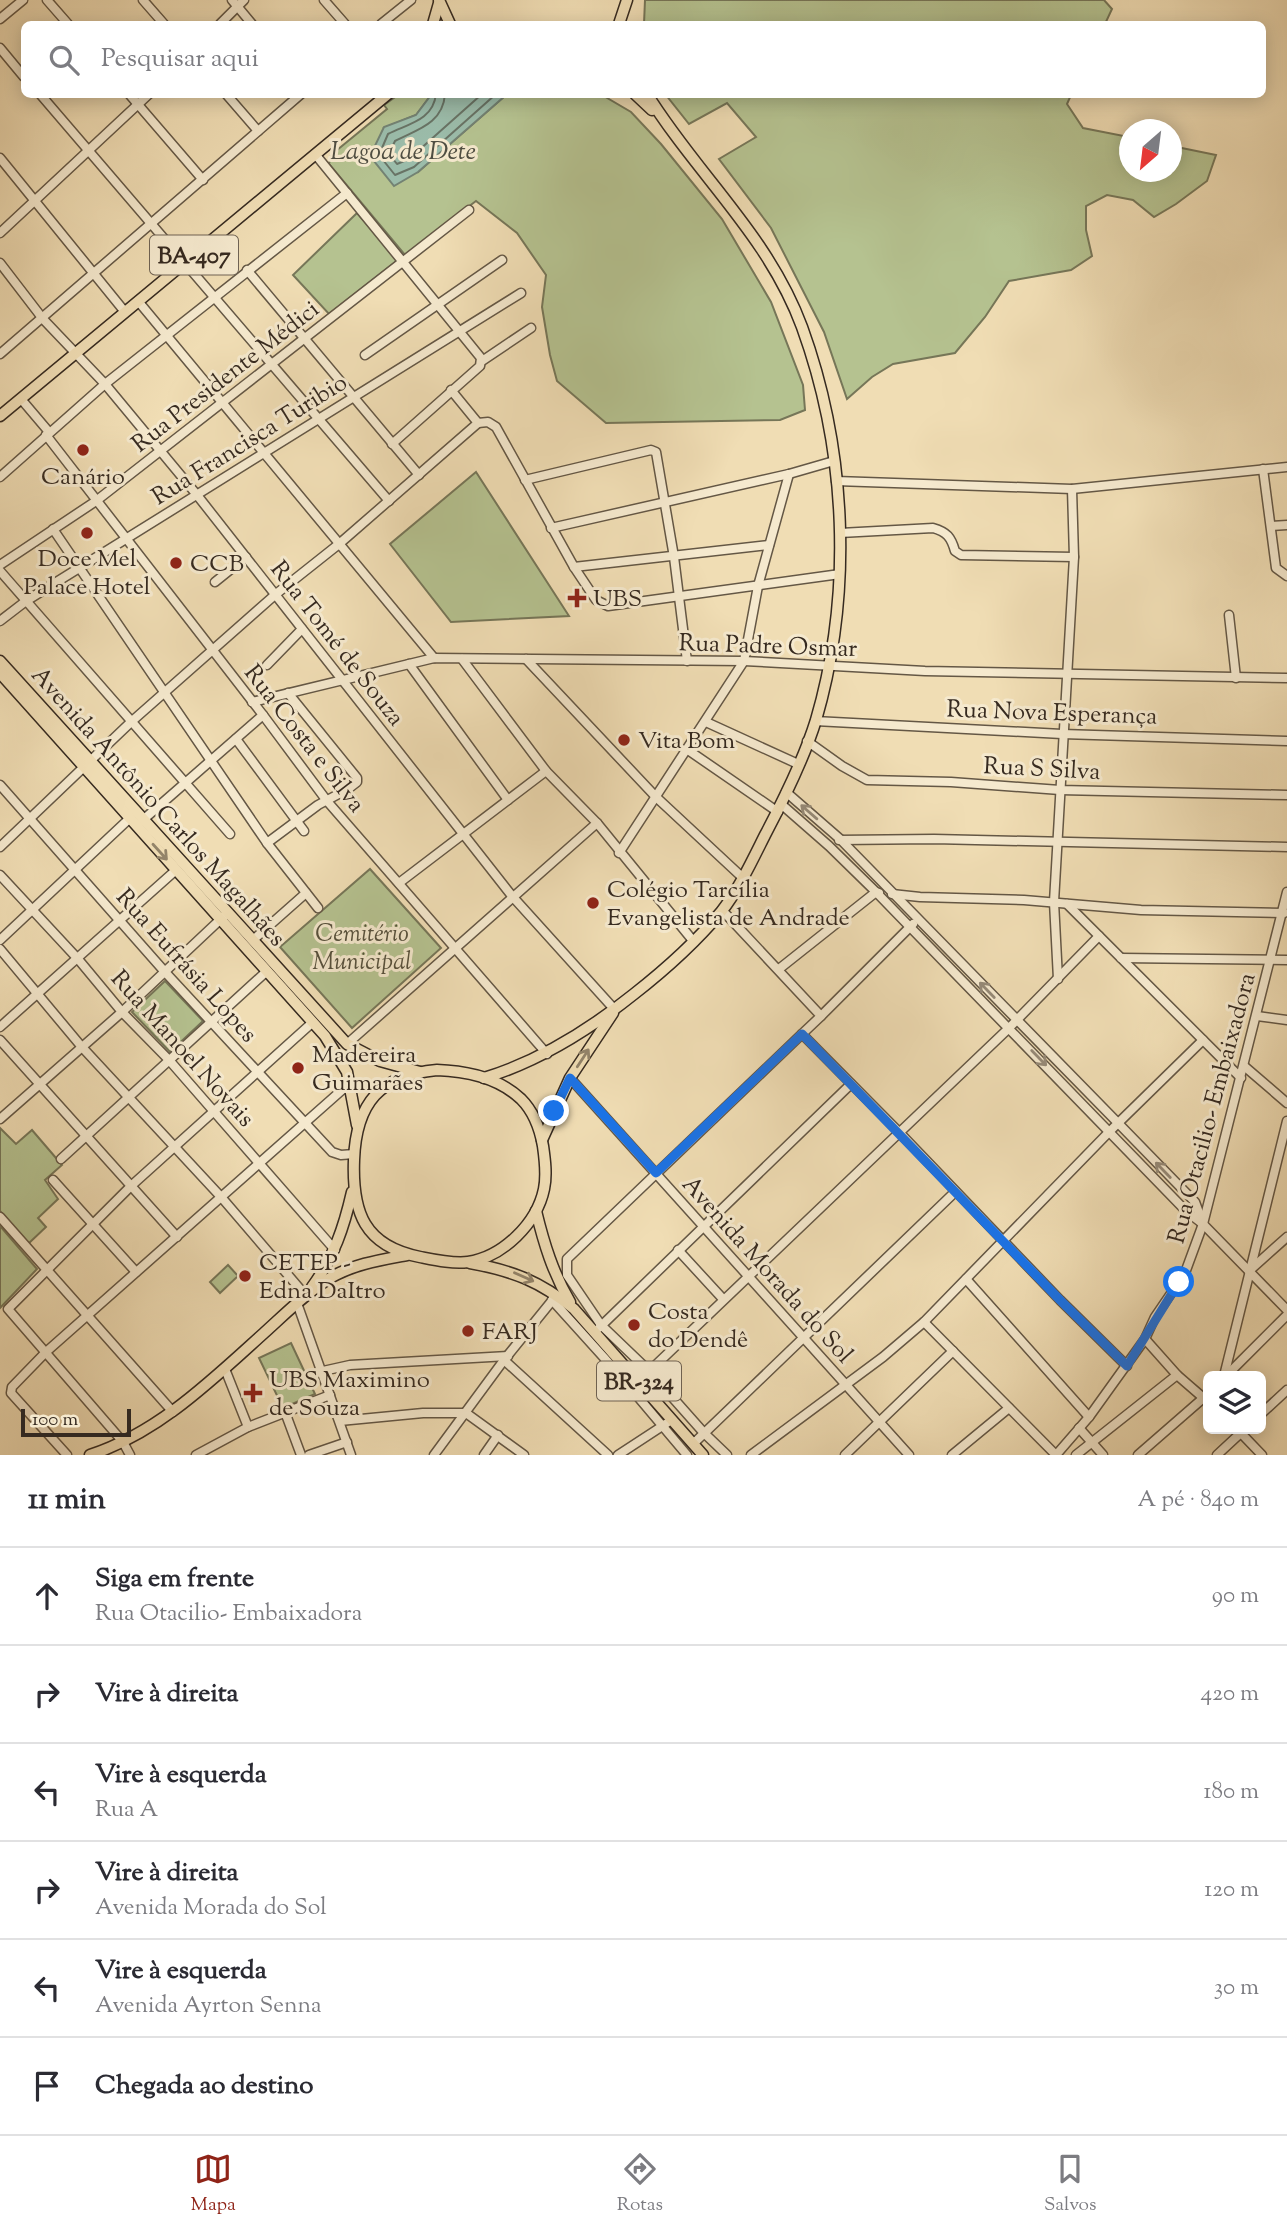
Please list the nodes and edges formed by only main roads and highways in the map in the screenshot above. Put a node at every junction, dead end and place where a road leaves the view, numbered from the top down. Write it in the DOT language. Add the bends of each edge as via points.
graph roads {
  1 [pos="439,1"];
  2 [pos="627,4"];
  3 [pos="434,21"];
  4 [pos="449,21"];
  5 [pos="620,21"];
  6 [pos="383,98"];
  7 [pos="639,98"];
  8 [pos="650,98"];
  9 [pos="667,126"];
  10 [pos="0,416"];
  11 [pos="0,661"];
  12 [pos="0,673"];
  13 [pos="87,763"];
  14 [pos="225,916"];
  15 [pos="615,1010"];
  16 [pos="421,1072"];
  17 [pos="484,1078"];
  18 [pos="357,1128"];
  19 [pos="542,1141"];
  20 [pos="354,1188"];
  21 [pos="537,1211"];
  22 [pos="408,1255"];
  23 [pos="467,1262"];
  24 [pos="302,1299"];
  25 [pos="574,1309"];
  26 [pos="90,1455"];
  27 [pos="703,1455"];
  1 -- 3 [label="main road"];
  1 -- 4 [label="main road"];
  2 -- 5 [label="main road"];
  6 -- 10 [label="main road, BA-407"];
  7 -- 9 [label="main road"];
  8 -- 9 [label="main road"];
  9 -- 15 [label="main road" via="772,264 802,326 834,461 840,574 815,721 780,808 722,910 661,973"];
  11 -- 13 [label="main road, Avenida Antônio Carlos Magalhães"];
  12 -- 13 [label="main road, Avenida Antônio Carlos Magalhães"];
  13 -- 14 [label="main road, Avenida Antônio Carlos Magalhães" via="144,819"];
  13 -- 14 [label="main road, Avenida Antônio Carlos Magalhães, one-way" via="176,870"];
  14 -- 16 [label="main road, Avenida Antônio Carlos Magalhães" via="253,940 346,1044"];
  14 -- 18 [label="main road, Avenida Antônio Carlos Magalhães" via="335,1049 351,1083"];
  15 -- 17 [label="main road" via="548,1054"];
  19 -- 15 [label="main road, one-way" via="570,1078"];
  16 -- 17 [label="main road" via="456,1071"];
  16 -- 18 [label="main road" via="391,1082 375,1094"];
  17 -- 19 [label="main road" via="521,1099 533,1115"];
  18 -- 20 [label="main road"];
  19 -- 21 [label="main road" via="546,1164"];
  20 -- 22 [label="main road" via="361,1219 372,1234"];
  20 -- 24 [label="main road" via="335,1250"];
  21 -- 23 [label="main road" via="502,1248"];
  21 -- 25 [label="main road" via="547,1255"];
  22 -- 23 [label="main road"];
  22 -- 24 [label="main road" via="352,1268"];
  23 -- 25 [label="main road, one-way" via="513,1272"];
  24 -- 26 [label="main road" via="173,1412"];
  25 -- 27 [label="main road, BR-324" via="598,1329"];
}
